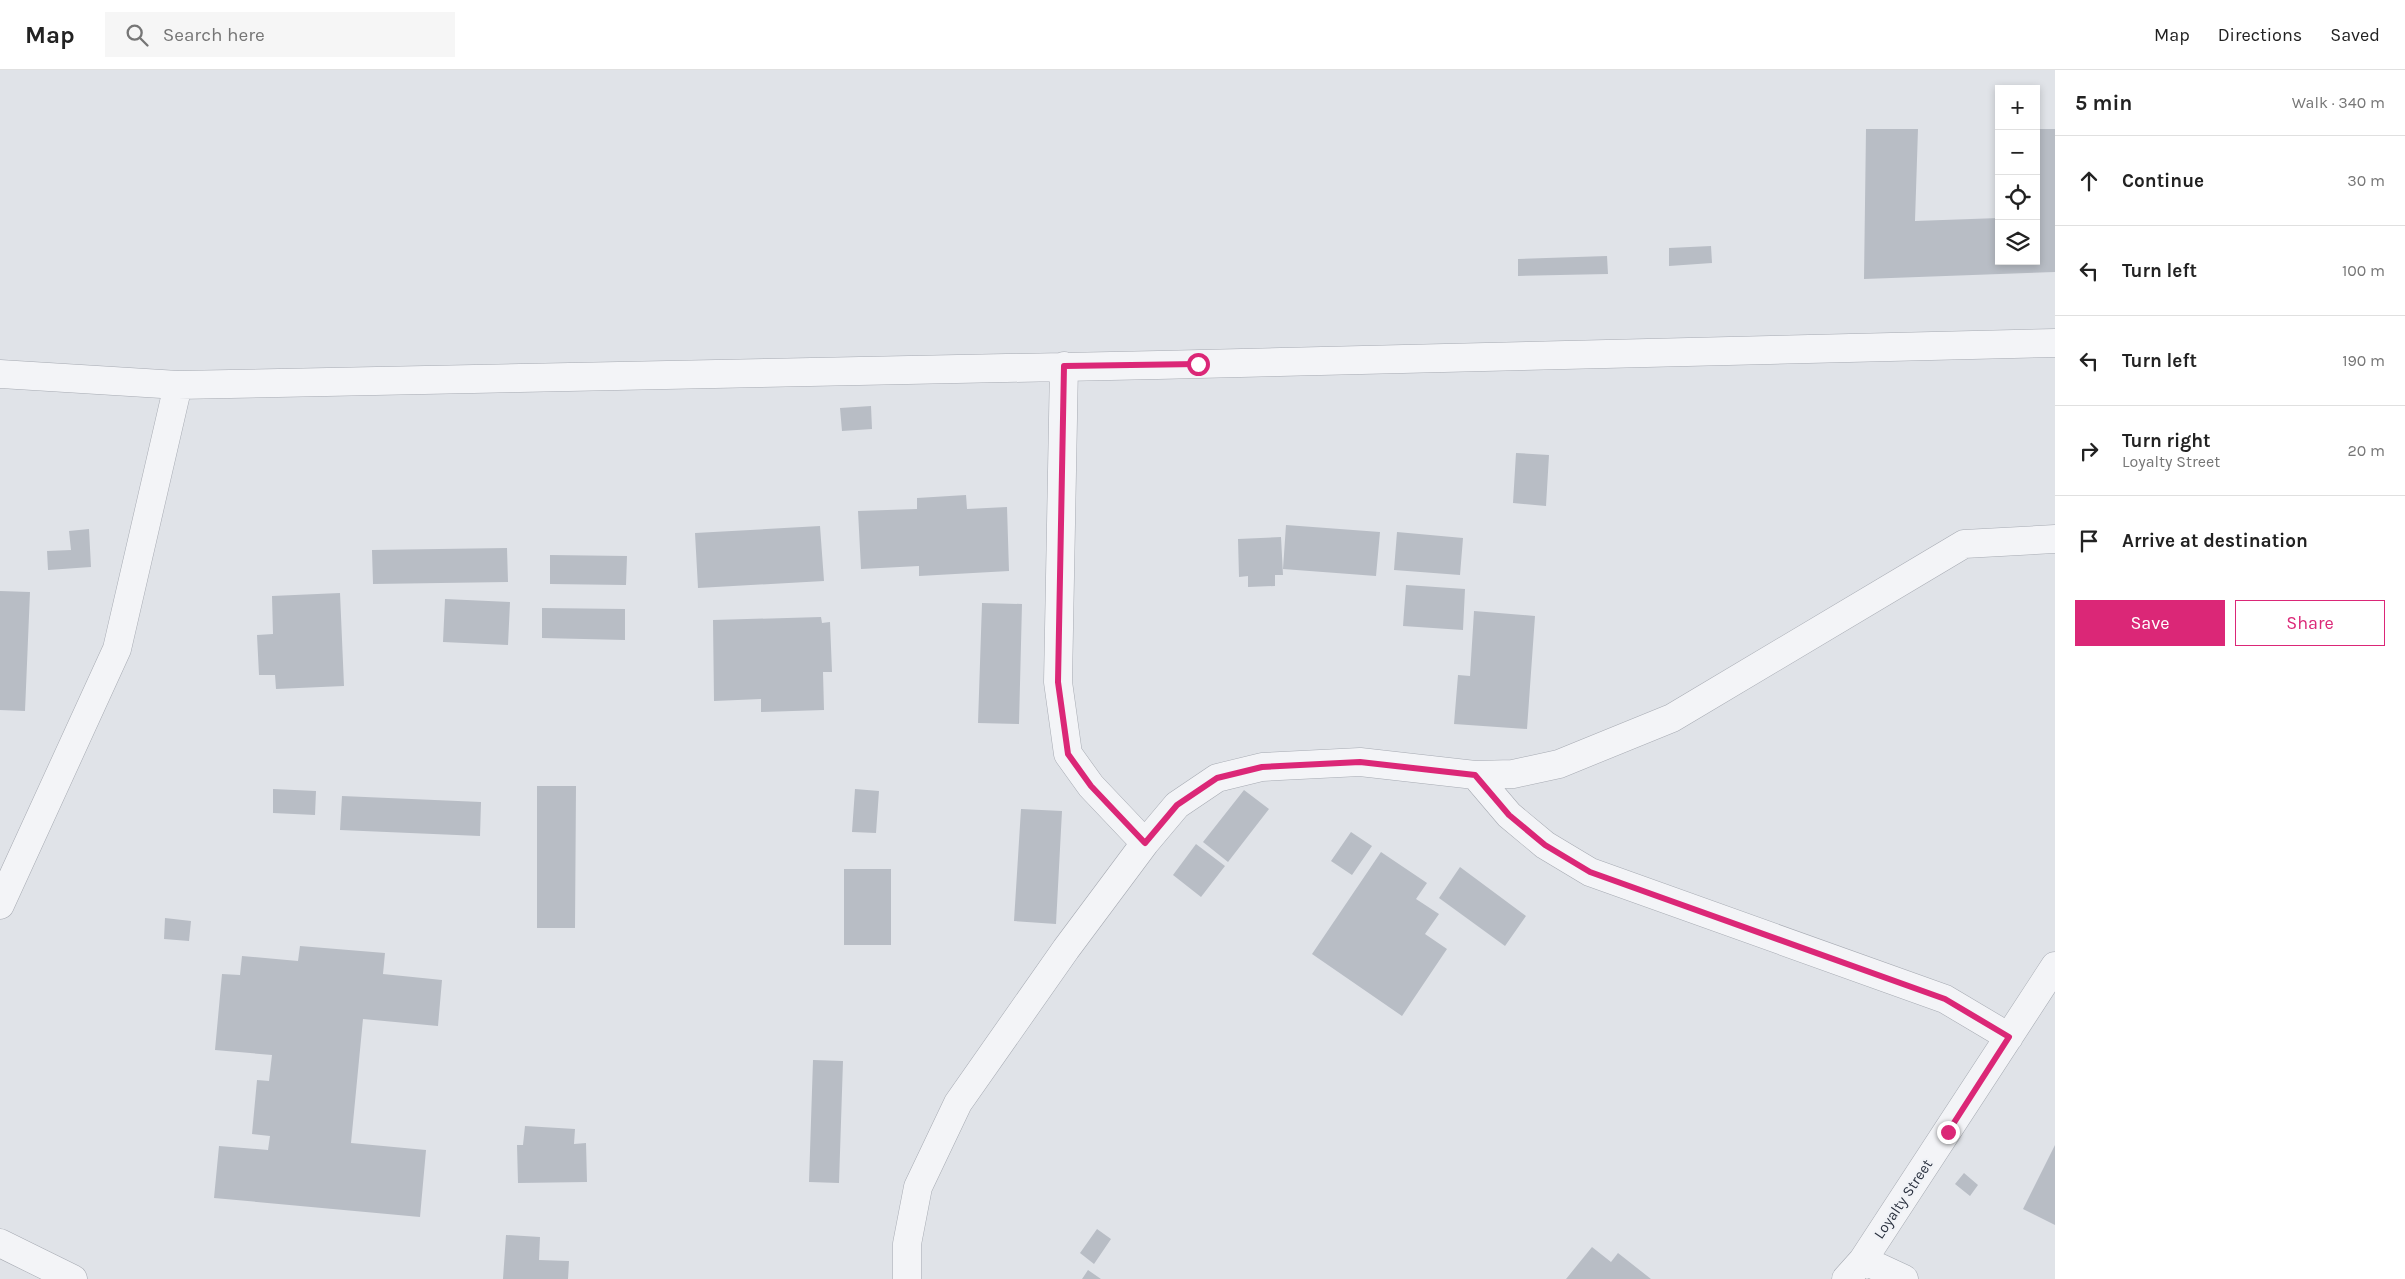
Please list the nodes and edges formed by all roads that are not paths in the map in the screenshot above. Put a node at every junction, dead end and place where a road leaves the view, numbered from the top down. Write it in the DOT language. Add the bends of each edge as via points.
graph roads {
  1 [pos="2055,343"];
  2 [pos="1064,366"];
  3 [pos="0,374"];
  4 [pos="178,385"];
  5 [pos="2055,538"];
  6 [pos="1475,775"];
  7 [pos="1145,843"];
  8 [pos="0,905"];
  9 [pos="2055,966"];
  10 [pos="2009,1037"];
  11 [pos="0,1243"];
  12 [pos="1854,1269"];
  13 [pos="74,1279"];
  14 [pos="907,1279"];
  15 [pos="1904,1279"];
  1 -- 2 [label="street"];
  2 -- 4 [label="street"];
  2 -- 7 [label="street" via="1058,682 1068,754 1091,786"];
  3 -- 4 [label="street"];
  4 -- 8 [label="street" via="117,649"];
  5 -- 6 [label="street" via="1964,544 1672,718 1559,764 1512,774"];
  6 -- 7 [label="street" via="1360,762 1262,767 1217,778 1177,805"];
  6 -- 10 [label="street" via="1509,815 1545,845 1590,872 1945,999"];
  7 -- 14 [label="street" via="958,1103 918,1187 907,1244"];
  9 -- 10 [label="street, Loyalty Street"];
  10 -- 12 [label="street, Loyalty Street"];
  11 -- 13 [label="street"];
  12 -- 15 [label="street"];
}
